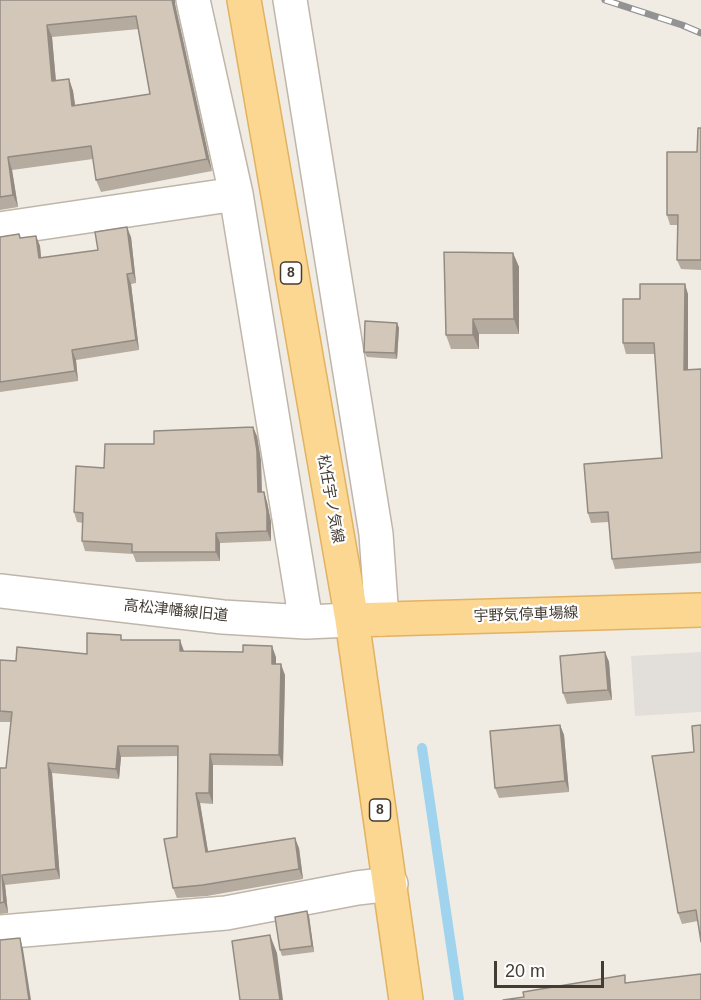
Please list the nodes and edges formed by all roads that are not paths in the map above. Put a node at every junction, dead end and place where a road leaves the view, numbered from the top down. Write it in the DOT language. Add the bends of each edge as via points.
graph roads {
  1 [pos="193,0"];
  2 [pos="244,0"];
  3 [pos="290,0"];
  4 [pos="236,194"];
  5 [pos="0,230"];
  6 [pos="0,591"];
  7 [pos="701,610"];
  8 [pos="367,619"];
  9 [pos="306,622"];
  10 [pos="391,884"];
  11 [pos="0,932"];
  12 [pos="406,1000"];
  1 -- 4 [label="street"];
  2 -- 8 [label="main road, 松任宇ノ気線 / 8" via="338,547"];
  3 -- 8 [label="street" via="376,534"];
  4 -- 5 [label="street"];
  4 -- 9 [label="street"];
  6 -- 9 [label="street, 高松津幡線旧道" via="223,617"];
  7 -- 8 [label="main road, 宇野気停車場線"];
  8 -- 9 [label="street, 高松津幡線旧道"];
  8 -- 10 [label="main road, 松任宇ノ気線 / 8"];
  10 -- 11 [label="street" via="226,913"];
  10 -- 12 [label="main road, 松任宇ノ気線 / 8"];
}
